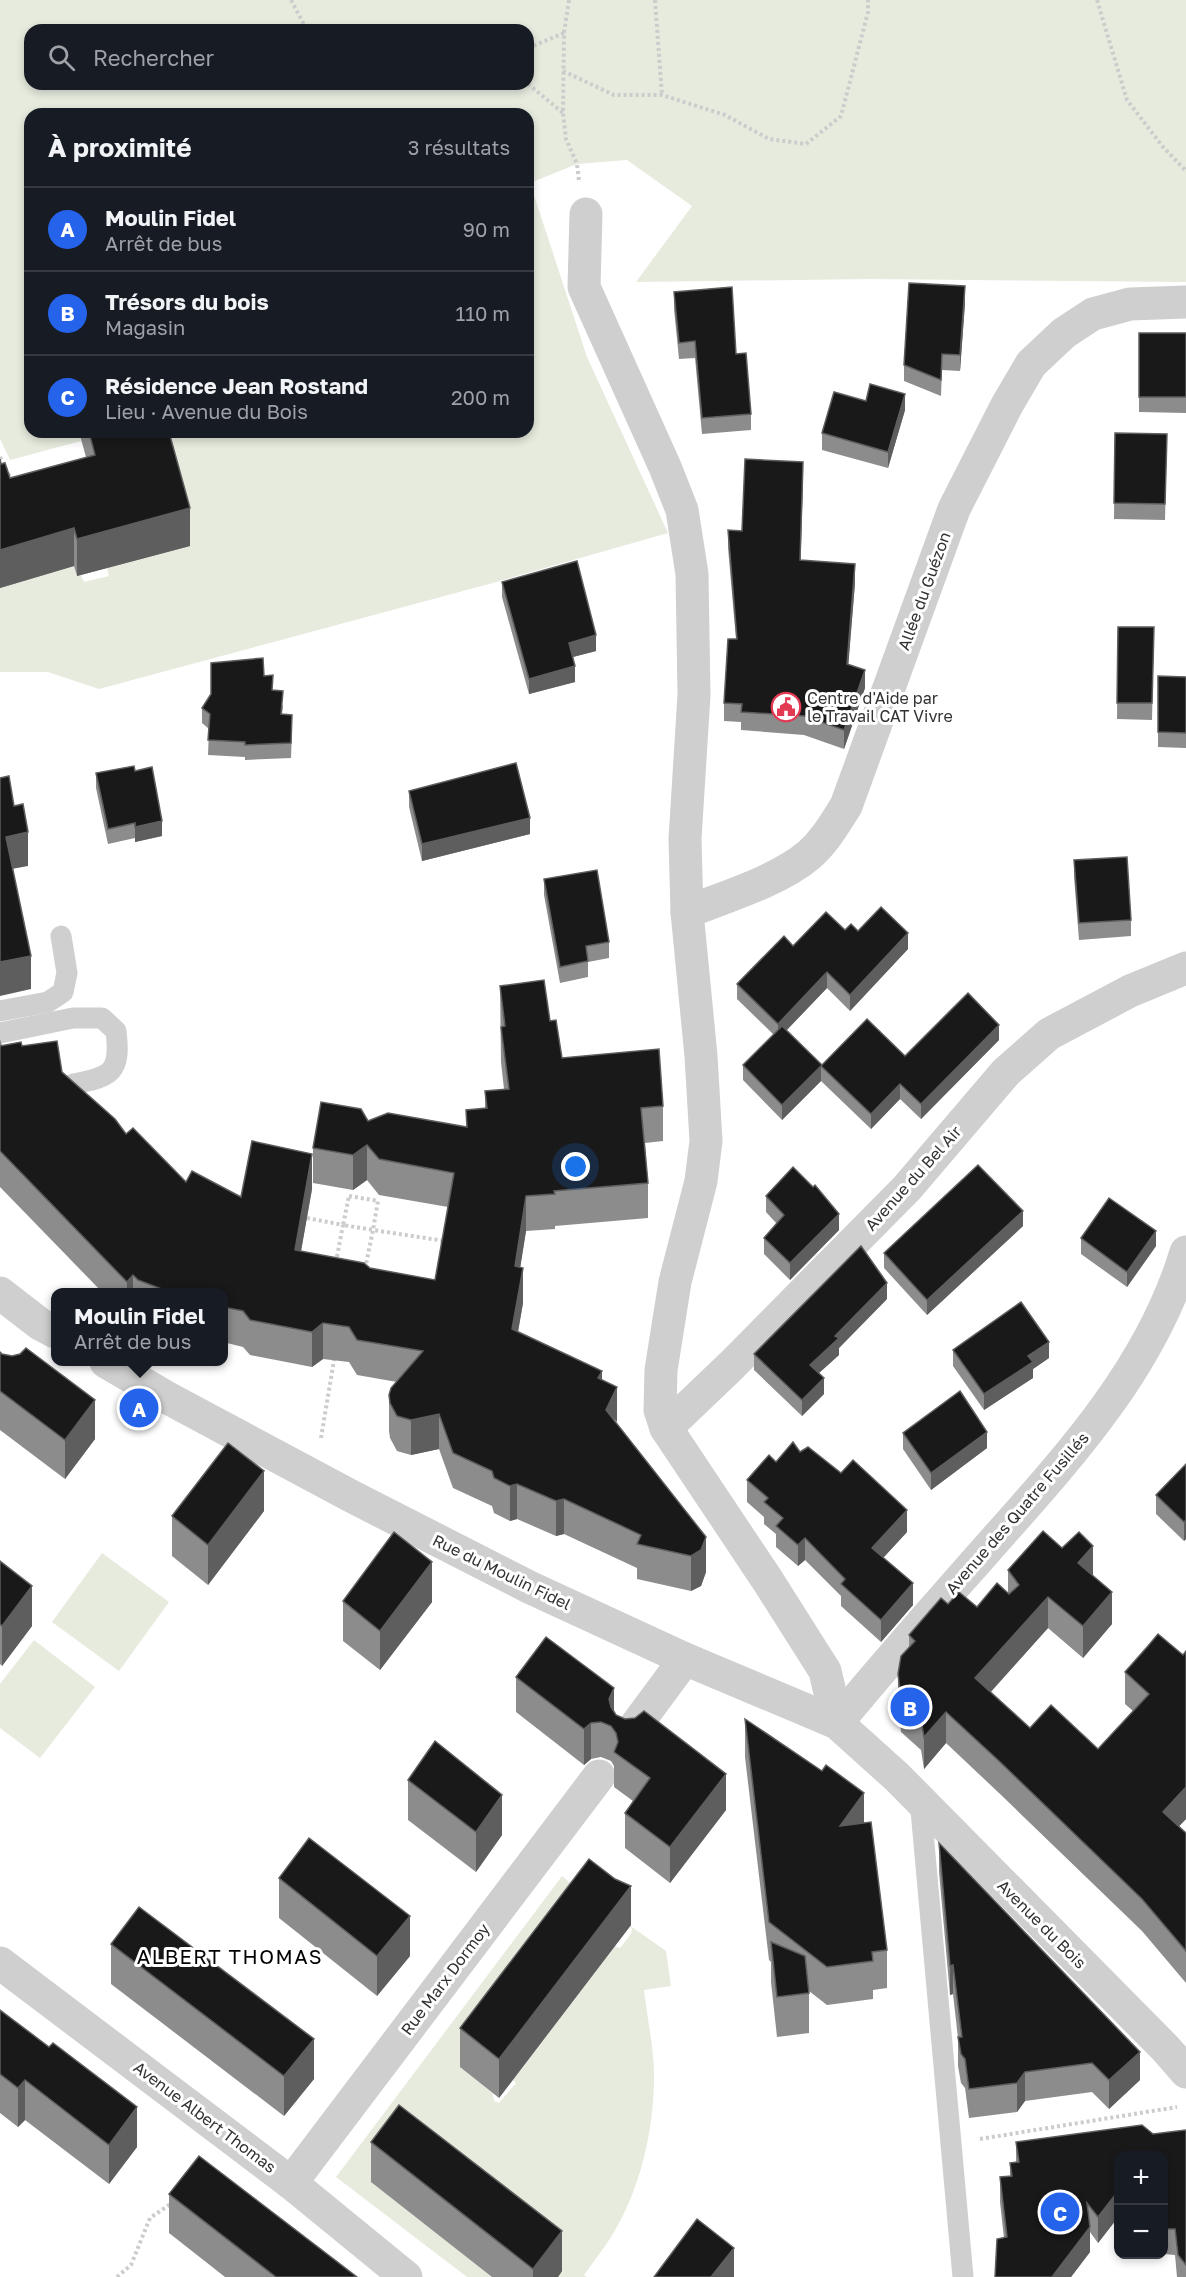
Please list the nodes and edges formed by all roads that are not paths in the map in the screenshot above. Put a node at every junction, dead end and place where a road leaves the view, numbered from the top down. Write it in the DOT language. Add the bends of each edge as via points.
graph roads {
  1 [pos="586,214"];
  2 [pos="1186,302"];
  3 [pos="687,912"];
  4 [pos="62,936"];
  5 [pos="1186,968"];
  6 [pos="0,1011"];
  7 [pos="0,1033"];
  8 [pos="73,1084"];
  9 [pos="1186,1252"];
  10 [pos="0,1293"];
  11 [pos="41,1335"];
  12 [pos="113,1366"];
  13 [pos="666,1428"];
  14 [pos="685,1659"];
  15 [pos="837,1723"];
  16 [pos="628,1736"];
  17 [pos="599,1776"];
  18 [pos="908,1788"];
  19 [pos="2,1970"];
  20 [pos="1186,2072"];
  21 [pos="291,2182"];
  22 [pos="406,2277"];
  23 [pos="963,2277"];
  1 -- 3 [label="street" via="584,286 682,510 692,574 694,695 685,839"];
  2 -- 3 [label="street, Allée du Guézon" via="1130,304 1093,314 1064,333 1031,364 954,509 840,816 809,855 768,880"];
  3 -- 13 [label="street" via="706,1141 701,1181 675,1282 661,1370 660,1410"];
  4 -- 6 [label="lane" via="67,973 63,992 48,1002"];
  5 -- 13 [label="street, Avenue du Bel Air" via="1131,991 1049,1034 1006,1072 907,1188"];
  7 -- 8 [label="lane" via="73,1018 102,1018 116,1031 119,1053 113,1070 97,1080"];
  9 -- 15 [label="street, Avenue des Quatre Fusillés" via="1151,1338 1122,1386 1062,1466 889,1659"];
  10 -- 11 [label="street"];
  12 -- 14 [label="street, Rue du Moulin Fidel" via="508,1576"];
  13 -- 15 [label="street" via="825,1671"];
  14 -- 15 [label="street, Rue du Moulin Fidel"];
  14 -- 16 [label="street"];
  15 -- 18 [label="street, Rue du Moulin Fidel"];
  17 -- 21 [label="street, Rue Marx Dormoy"];
  18 -- 20 [label="street, Avenue du Bois"];
  18 -- 23 [label="lane"];
  19 -- 21 [label="street, Avenue Albert Thomas"];
  21 -- 22 [label="street, Avenue Albert Thomas"];
}
